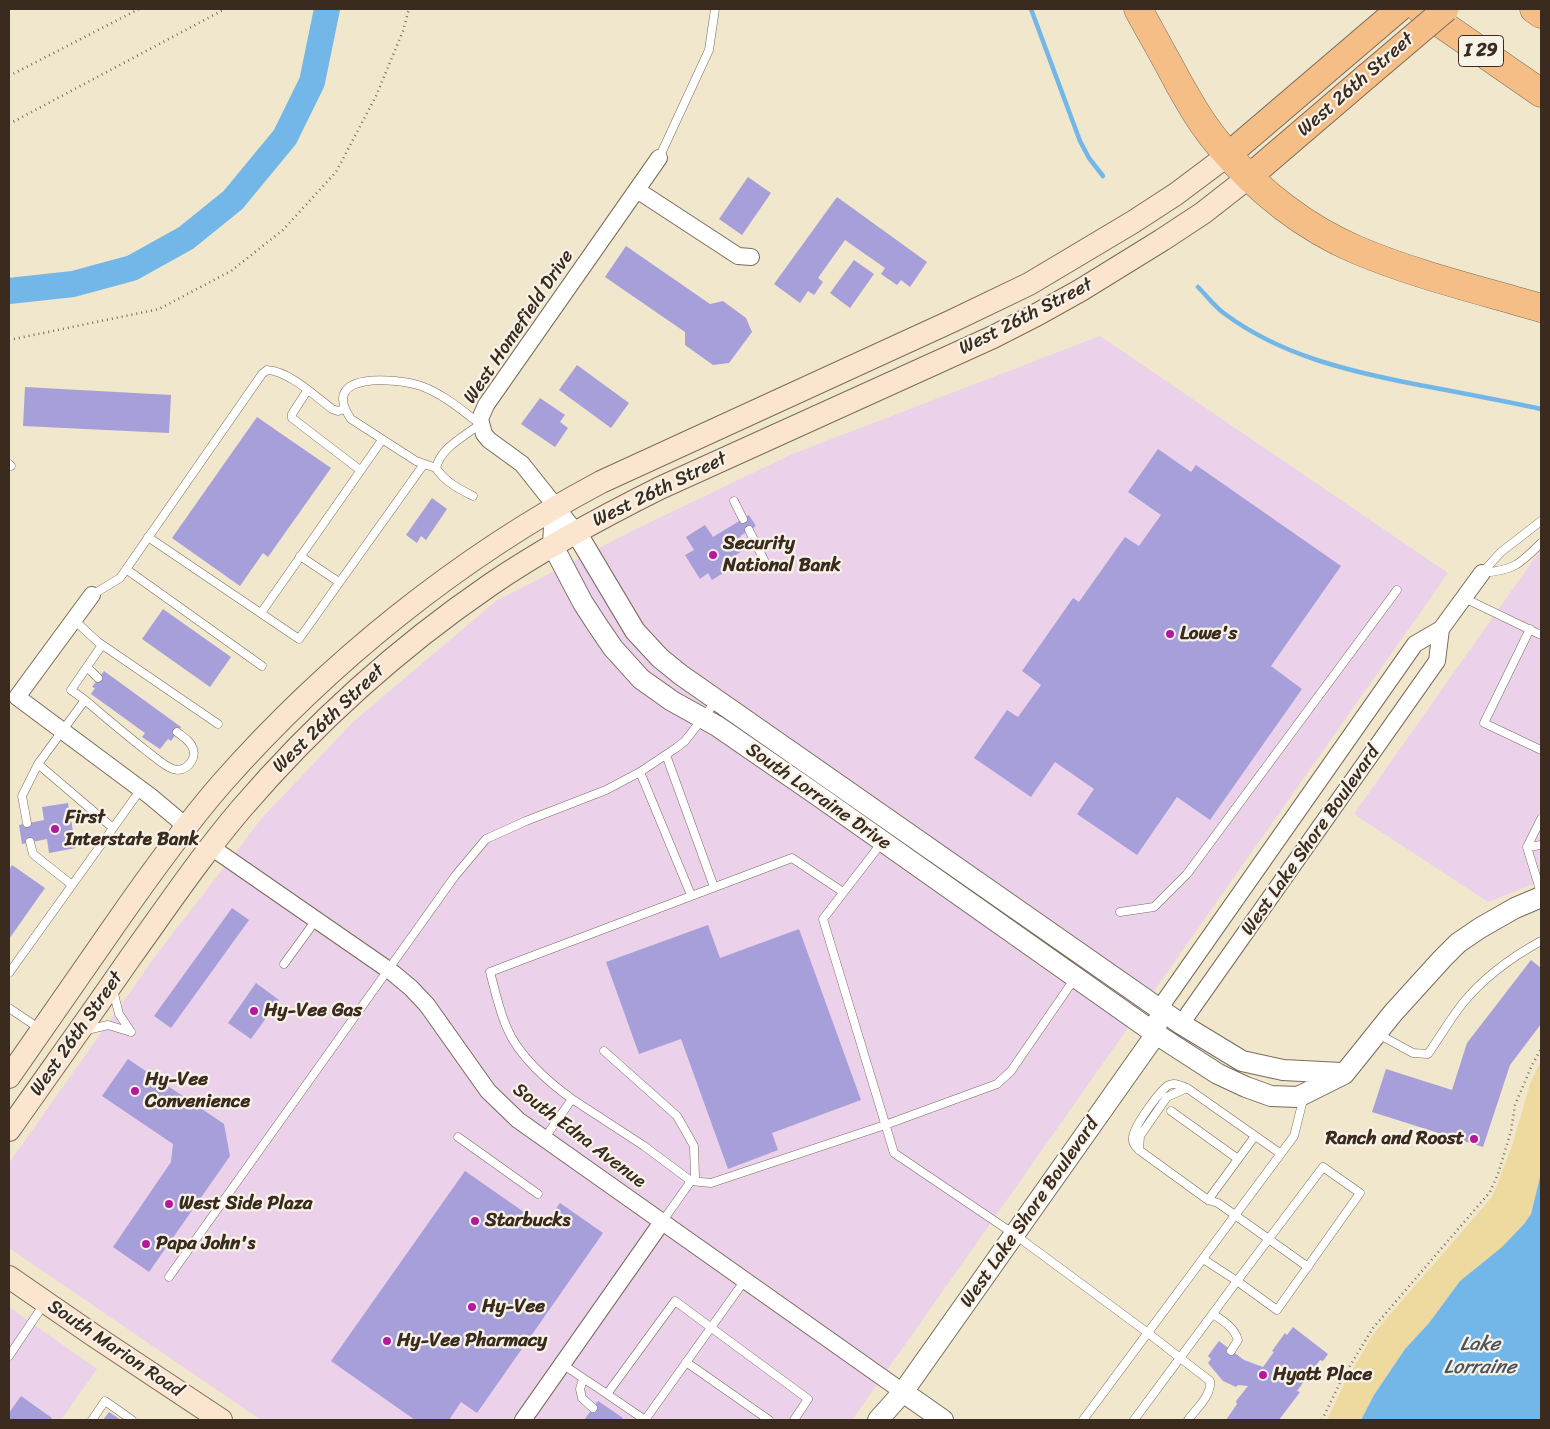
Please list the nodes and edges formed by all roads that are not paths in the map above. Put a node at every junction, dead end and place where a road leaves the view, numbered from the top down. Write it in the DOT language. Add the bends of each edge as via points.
graph roads {
  1 [pos="715,9"];
  2 [pos="1138,9"];
  3 [pos="1399,9"];
  4 [pos="1420,9"];
  5 [pos="1446,9"];
  6 [pos="1534,9"];
  7 [pos="1541,14"];
  8 [pos="1541,93"];
  9 [pos="1228,155"];
  10 [pos="659,158"];
  11 [pos="1249,178"];
  12 [pos="637,190"];
  13 [pos="751,257"];
  14 [pos="1541,308"];
  15 [pos="307,391"];
  16 [pos="344,409"];
  17 [pos="480,424"];
  18 [pos="382,440"];
  19 [pos="424,464"];
  20 [pos="436,468"];
  21 [pos="360,470"];
  22 [pos="473,496"];
  23 [pos="734,502"];
  24 [pos="555,506"];
  25 [pos="743,519"];
  26 [pos="1541,521"];
  27 [pos="749,530"];
  28 [pos="576,532"];
  29 [pos="148,537"];
  30 [pos="1541,543"];
  31 [pos="553,546"];
  32 [pos="1541,549"];
  33 [pos="1530,554"];
  34 [pos="300,556"];
  35 [pos="764,560"];
  36 [pos="126,569"];
  37 [pos="1482,573"];
  38 [pos="339,582"];
  39 [pos="1397,590"];
  40 [pos="92,595"];
  41 [pos="1464,598"];
  42 [pos="260,613"];
  43 [pos="74,620"];
  44 [pos="1442,629"];
  45 [pos="1530,629"];
  46 [pos="1541,635"];
  47 [pos="102,645"];
  48 [pos="353,654"];
  49 [pos="87,666"];
  50 [pos="262,666"];
  51 [pos="98,678"];
  52 [pos="717,699"];
  53 [pos="85,700"];
  54 [pos="703,719"];
  55 [pos="218,724"];
  56 [pos="63,731"];
  57 [pos="177,732"];
  58 [pos="1541,750"];
  59 [pos="666,755"];
  60 [pos="38,764"];
  61 [pos="640,772"];
  62 [pos="141,789"];
  63 [pos="1541,819"];
  64 [pos="27,823"];
  65 [pos="187,827"];
  66 [pos="113,828"];
  67 [pos="883,841"];
  68 [pos="30,842"];
  69 [pos="1541,845"];
  70 [pos="211,847"];
  71 [pos="1527,847"];
  72 [pos="72,885"];
  73 [pos="714,887"];
  74 [pos="843,892"];
  75 [pos="1541,893"];
  76 [pos="692,895"];
  77 [pos="1541,897"];
  78 [pos="1120,912"];
  79 [pos="316,920"];
  80 [pos="1541,941"];
  81 [pos="284,964"];
  82 [pos="388,970"];
  83 [pos="9,973"];
  84 [pos="1076,977"];
  85 [pos="112,984"];
  86 [pos="9,1008"];
  87 [pos="1159,1009"];
  88 [pos="1181,1024"];
  89 [pos="41,1030"];
  90 [pos="1376,1033"];
  91 [pos="1156,1034"];
  92 [pos="73,1039"];
  93 [pos="604,1051"];
  94 [pos="1344,1074"];
  95 [pos="9,1077"];
  96 [pos="1305,1093"];
  97 [pos="572,1099"];
  98 [pos="1171,1111"];
  99 [pos="885,1125"];
  100 [pos="9,1130"];
  101 [pos="1255,1136"];
  102 [pos="458,1137"];
  103 [pos="544,1140"];
  104 [pos="1281,1154"];
  105 [pos="1238,1159"];
  106 [pos="691,1180"];
  107 [pos="538,1194"];
  108 [pos="1208,1200"];
  109 [pos="1235,1215"];
  110 [pos="662,1222"];
  111 [pos="1014,1234"];
  112 [pos="1269,1239"];
  113 [pos="1203,1259"];
  114 [pos="1308,1267"];
  115 [pos="9,1276"];
  116 [pos="169,1278"];
  117 [pos="745,1280"];
  118 [pos="1237,1282"];
  119 [pos="46,1302"];
  120 [pos="1213,1314"];
  121 [pos="712,1328"];
  122 [pos="1148,1333"];
  123 [pos="1232,1351"];
  124 [pos="9,1356"];
  125 [pos="1180,1358"];
  126 [pos="686,1362"];
  127 [pos="562,1364"];
  128 [pos="1215,1374"];
  129 [pos="583,1379"];
  130 [pos="1210,1381"];
  131 [pos="903,1392"];
  132 [pos="607,1394"];
  133 [pos="593,1408"];
  134 [pos="92,1420"];
  135 [pos="132,1420"];
  136 [pos="221,1420"];
  137 [pos="523,1420"];
  138 [pos="644,1420"];
  139 [pos="769,1420"];
  140 [pos="794,1420"];
  141 [pos="878,1420"];
  142 [pos="890,1420"];
  143 [pos="943,1420"];
  144 [pos="1083,1420"];
  145 [pos="1134,1420"];
  146 [pos="1188,1420"];
  1 -- 10 [label="lane" via="709,50"];
  2 -- 9 [label="highway" via="1196,113"];
  3 -- 9 [label="main road, West 26th Street"];
  4 -- 8 [label="highway, I 29"];
  5 -- 11 [label="main road, West 26th Street, bridge"];
  6 -- 7 [label="highway"];
  9 -- 11 [label="highway"];
  9 -- 24 [label="main road, West 26th Street" via="1176,194 1029,284 664,452"];
  10 -- 12 [label="street, West Homefield Drive"];
  11 -- 14 [label="highway" via="1312,226 1356,250"];
  11 -- 28 [label="main road, West 26th Street" via="1154,245 1038,314 660,488"];
  12 -- 13 [label="street" via="738,256"];
  12 -- 17 [label="street, West Homefield Drive" via="486,405"];
  15 -- 16 [label="lane" via="332,409"];
  15 -- 21 [label="lane" via="292,418"];
  15 -- 29 [label="lane" via="275,370 262,374"];
  16 -- 17 [label="lane" via="346,390 355,384 366,380 389,380 422,386 450,401"];
  16 -- 18 [label="lane" via="350,419"];
  17 -- 20 [label="lane" via="445,451"];
  17 -- 24 [label="street, West Homefield Drive" via="489,440 522,464"];
  18 -- 19 [label="lane"];
  18 -- 21 [label="lane"];
  19 -- 20 [label="lane"];
  19 -- 38 [label="lane"];
  20 -- 22 [label="lane" via="441,476"];
  21 -- 34 [label="lane"];
  23 -- 25 [label="lane"];
  24 -- 28 [label="street, West Homefield Drive"];
  24 -- 31 [label="street"];
  24 -- 48 [label="main road, West 26th Street" via="459,570"];
  26 -- 37 [label="lane" via="1501,552"];
  27 -- 35 [label="lane"];
  28 -- 31 [label="main road, West 26th Street"];
  28 -- 52 [label="street, South Lorraine Drive" via="646,644 681,675"];
  29 -- 36 [label="lane"];
  29 -- 42 [label="lane"];
  30 -- 33 [label="lane"];
  31 -- 54 [label="street, South Lorraine Drive" via="583,603 626,664 656,691"];
  31 -- 70 [label="main road, West 26th Street" via="460,606 377,672 270,777"];
  32 -- 33 [label="lane"];
  33 -- 37 [label="lane" via="1514,567"];
  34 -- 38 [label="lane"];
  34 -- 42 [label="lane"];
  36 -- 40 [label="lane" via="120,578"];
  36 -- 50 [label="lane"];
  37 -- 41 [label="street, West Lake Shore Boulevard"];
  38 -- 42 [label="lane" via="299,639"];
  39 -- 78 [label="lane" via="1187,874 1154,907"];
  40 -- 43 [label="street"];
  41 -- 44 [label="street, West Lake Shore Boulevard"];
  41 -- 45 [label="lane"];
  43 -- 47 [label="lane"];
  43 -- 56 [label="street" via="17,697"];
  44 -- 87 [label="street, West Lake Shore Boulevard" via="1415,644"];
  44 -- 88 [label="street, West Lake Shore Boulevard" via="1437,661"];
  45 -- 46 [label="lane"];
  45 -- 58 [label="lane" via="1484,723"];
  47 -- 49 [label="lane"];
  47 -- 55 [label="lane"];
  48 -- 65 [label="main road, West 26th Street" via="255,747"];
  48 -- 70 [label="main road" via="220,806 207,834"];
  49 -- 51 [label="lane"];
  49 -- 53 [label="lane" via="71,690"];
  52 -- 54 [label="lane"];
  52 -- 87 [label="street, South Lorraine Drive"];
  53 -- 56 [label="lane"];
  53 -- 57 [label="lane" via="160,761 182,770 194,757 193,748"];
  54 -- 59 [label="lane" via="685,741"];
  54 -- 67 [label="street, South Lorraine Drive"];
  56 -- 60 [label="lane"];
  56 -- 62 [label="street"];
  59 -- 61 [label="lane"];
  59 -- 73 [label="lane"];
  60 -- 64 [label="lane" via="22,796"];
  60 -- 66 [label="lane"];
  61 -- 76 [label="lane"];
  61 -- 82 [label="lane" via="606,790 486,839 455,876"];
  62 -- 65 [label="street"];
  62 -- 66 [label="lane"];
  63 -- 71 [label="lane"];
  65 -- 89 [label="main road, West 26th Street"];
  65 -- 92 [label="main road" via="187,850 105,970"];
  66 -- 72 [label="lane"];
  67 -- 74 [label="lane"];
  67 -- 84 [label="street, South Lorraine Drive"];
  68 -- 72 [label="lane" via="33,854"];
  69 -- 71 [label="lane"];
  70 -- 79 [label="street, South Edna Avenue"];
  70 -- 85 [label="main road, West 26th Street"];
  71 -- 75 [label="lane"];
  72 -- 83 [label="lane"];
  73 -- 74 [label="lane" via="792,858"];
  73 -- 76 [label="lane"];
  74 -- 99 [label="lane" via="823,919"];
  76 -- 97 [label="lane" via="490,972 507,1029 520,1050 554,1086"];
  77 -- 90 [label="street" via="1515,908 1458,944"];
  79 -- 81 [label="lane"];
  79 -- 82 [label="street, South Edna Avenue"];
  80 -- 90 [label="lane" via="1491,974 1463,1002 1428,1054 1413,1053"];
  82 -- 103 [label="street, South Edna Avenue" via="427,1005 502,1106"];
  82 -- 116 [label="lane"];
  84 -- 91 [label="street, South Lorraine Drive"];
  84 -- 99 [label="lane" via="1010,1071 997,1084"];
  85 -- 92 [label="main road, West 26th Street"];
  85 -- 92 [label="lane" via="119,1014 130,1032 108,1025 95,1027"];
  86 -- 89 [label="lane"];
  87 -- 88 [label="street, South Lorraine Drive"];
  87 -- 91 [label="street, West Lake Shore Boulevard"];
  88 -- 91 [label="street"];
  88 -- 94 [label="street, South Lorraine Drive" via="1242,1061 1282,1070"];
  89 -- 95 [label="main road, West 26th Street"];
  90 -- 94 [label="street"];
  91 -- 96 [label="street, South Lorraine Drive" via="1218,1074 1246,1087 1271,1096"];
  91 -- 111 [label="street, West Lake Shore Boulevard"];
  92 -- 100 [label="main road, West 26th Street"];
  93 -- 106 [label="lane" via="676,1116 694,1146 695,1177"];
  94 -- 96 [label="street, South Lorraine Drive"];
  96 -- 104 [label="lane" via="1294,1136"];
  97 -- 103 [label="lane"];
  97 -- 106 [label="lane"];
  98 -- 105 [label="lane"];
  99 -- 106 [label="lane" via="711,1183"];
  99 -- 111 [label="lane" via="894,1153"];
  101 -- 104 [label="lane"];
  101 -- 105 [label="lane"];
  101 -- 108 [label="lane" via="1187,1088 1175,1084 1162,1091 1135,1129 1134,1144"];
  102 -- 107 [label="lane"];
  103 -- 110 [label="street, South Edna Avenue"];
  104 -- 109 [label="lane"];
  105 -- 108 [label="lane"];
  106 -- 110 [label="lane"];
  108 -- 109 [label="lane"];
  109 -- 112 [label="lane"];
  109 -- 113 [label="lane"];
  110 -- 117 [label="street, South Edna Avenue"];
  110 -- 127 [label="street"];
  111 -- 122 [label="lane"];
  111 -- 131 [label="street, West Lake Shore Boulevard"];
  112 -- 114 [label="lane"];
  112 -- 114 [label="lane" via="1323,1167 1360,1193"];
  112 -- 118 [label="lane"];
  113 -- 118 [label="lane"];
  113 -- 122 [label="lane"];
  114 -- 118 [label="lane" via="1277,1310"];
  115 -- 119 [label="main road, South Marion Road"];
  117 -- 121 [label="lane"];
  117 -- 131 [label="street, South Edna Avenue"];
  118 -- 120 [label="lane"];
  119 -- 124 [label="lane"];
  119 -- 136 [label="main road, South Marion Road"];
  120 -- 123 [label="lane" via="1236,1334 1238,1340"];
  120 -- 125 [label="lane"];
  121 -- 126 [label="lane"];
  121 -- 132 [label="lane" via="675,1301"];
  121 -- 140 [label="lane" via="808,1399"];
  122 -- 125 [label="lane"];
  122 -- 144 [label="lane"];
  125 -- 130 [label="lane"];
  125 -- 145 [label="lane"];
  126 -- 138 [label="lane"];
  126 -- 139 [label="lane"];
  127 -- 129 [label="lane"];
  127 -- 137 [label="street"];
  128 -- 130 [label="lane"];
  129 -- 132 [label="lane"];
  129 -- 133 [label="lane" via="582,1398"];
  130 -- 146 [label="lane" via="1208,1394"];
  131 -- 141 [label="street, West Lake Shore Boulevard"];
  131 -- 142 [label="street, West Lake Shore Boulevard"];
  131 -- 143 [label="street"];
  132 -- 138 [label="lane"];
  134 -- 135 [label="lane" via="105,1401"];
}
